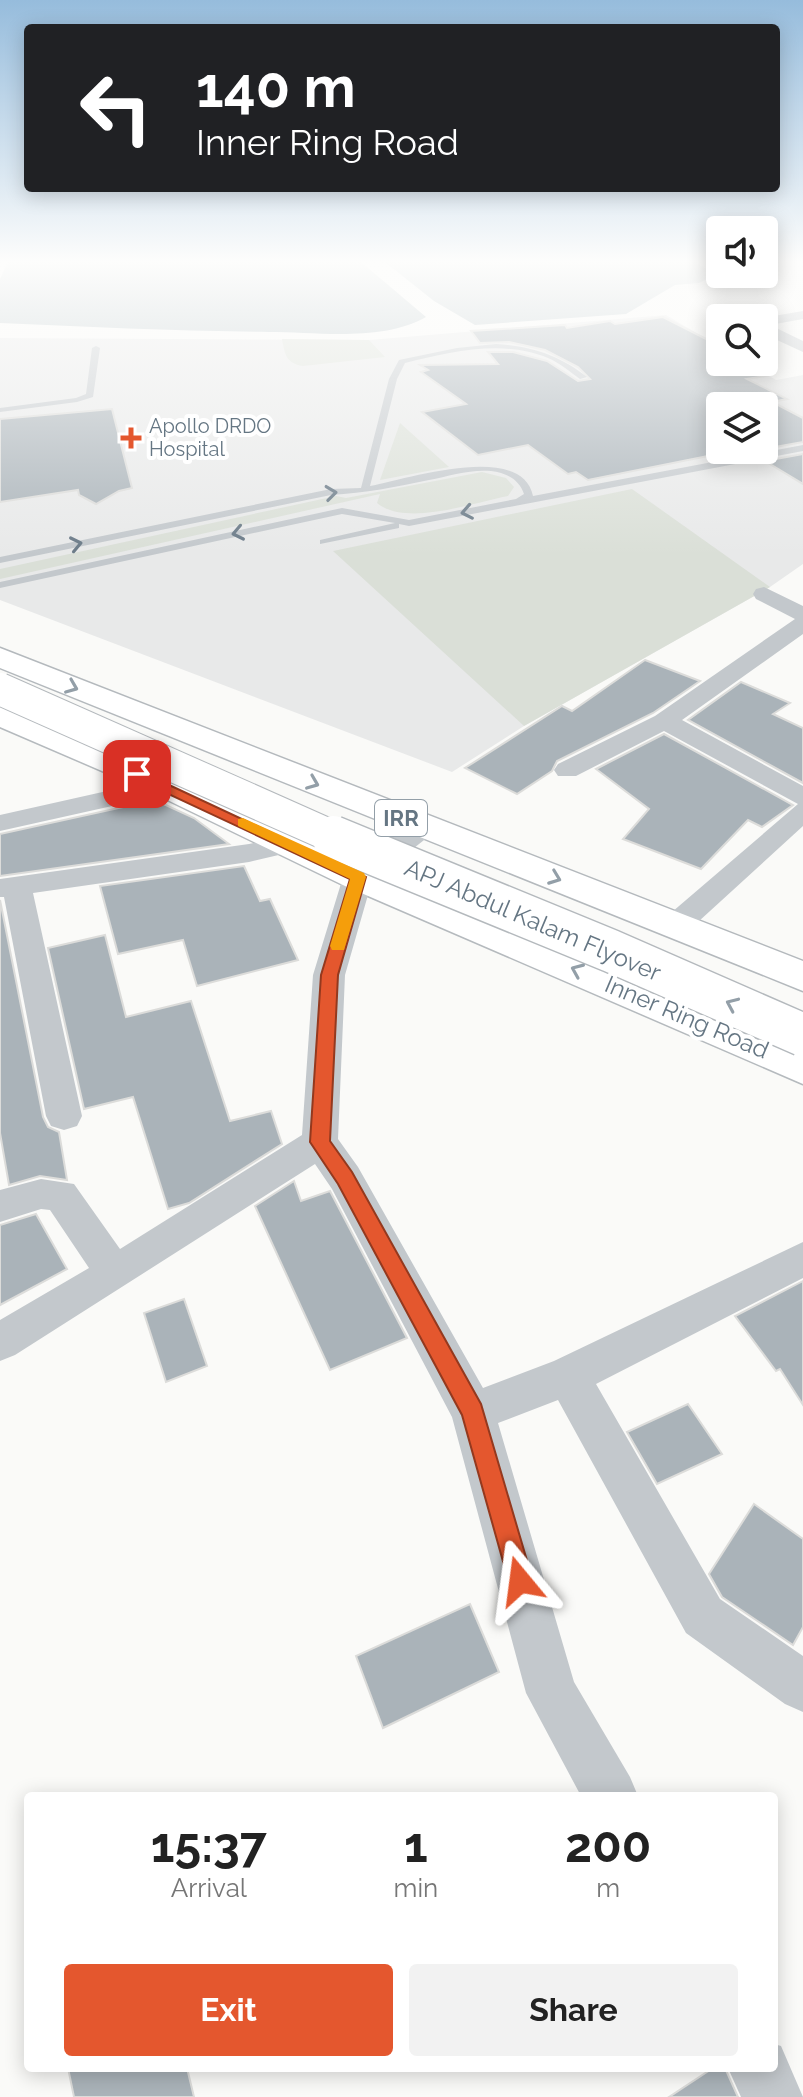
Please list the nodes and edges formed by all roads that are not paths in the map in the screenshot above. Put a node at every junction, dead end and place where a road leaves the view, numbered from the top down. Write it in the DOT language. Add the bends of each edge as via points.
graph roads {
  1 [pos="94,360"];
  2 [pos="410,360"];
  3 [pos="555,360"];
  4 [pos="583,377"];
  5 [pos="0,410"];
  6 [pos="803,448"];
  7 [pos="365,490"];
  8 [pos="519,501"];
  9 [pos="409,523"];
  10 [pos="323,542"];
  11 [pos="0,560"];
  12 [pos="0,585"];
  13 [pos="764,594"];
  14 [pos="803,615"];
  15 [pos="803,624"];
  16 [pos="0,657"];
  17 [pos="0,689"];
  18 [pos="0,715"];
  19 [pos="664,721"];
  20 [pos="567,770"];
  21 [pos="165,786"];
  22 [pos="803,797"];
  23 [pos="803,811"];
  24 [pos="0,823"];
  25 [pos="423,827"];
  26 [pos="290,844"];
  27 [pos="358,877"];
  28 [pos="8,886"];
  29 [pos="676,925"];
  30 [pos="803,977"];
  31 [pos="803,1035"];
  32 [pos="803,1067"];
  33 [pos="64,1116"];
  34 [pos="320,1142"];
  35 [pos="0,1206"];
  36 [pos="803,1259"];
  37 [pos="115,1273"];
  38 [pos="0,1342"];
  39 [pos="568,1376"];
  40 [pos="473,1412"];
  41 [pos="803,1686"];
  42 [pos="609,1792"];
  43 [pos="761,2072"];
  44 [pos="774,2097"];
  1 -- 5 [label="lane" via="90,395"];
  2 -- 7 [label="lane" via="402,362 393,379"];
  3 -- 4 [label="lane"];
  6 -- 8 [label="lane"];
  7 -- 8 [label="lane" via="490,467 524,483 529,495"];
  11 -- 7 [label="lane, one-way" via="331,492"];
  8 -- 9 [label="lane, one-way"];
  9 -- 10 [label="lane"];
  9 -- 12 [label="lane, one-way" via="342,511"];
  13 -- 14 [label="street"];
  15 -- 19 [label="street"];
  16 -- 25 [label="main road, IRR, one-way"];
  31 -- 17 [label="main road, APJ Abdul Kalam Flyover, one-way, bridge" via="264,809"];
  18 -- 21 [label="main road, Inner Ring Road"];
  19 -- 20 [label="street"];
  19 -- 22 [label="street"];
  21 -- 24 [label="street"];
  21 -- 26 [label="main road, Inner Ring Road"];
  23 -- 29 [label="street"];
  25 -- 27 [label="street"];
  25 -- 29 [label="main road, IRR, one-way"];
  26 -- 27 [label="main road, Inner Ring Road"];
  26 -- 28 [label="street"];
  32 -- 27 [label="main road, Inner Ring Road, one-way"];
  27 -- 34 [label="street" via="329,975"];
  28 -- 33 [label="street"];
  29 -- 30 [label="main road, IRR"];
  34 -- 37 [label="street"];
  34 -- 40 [label="street" via="345,1178"];
  35 -- 37 [label="street" via="41,1194 61,1195"];
  36 -- 39 [label="street"];
  37 -- 38 [label="street"];
  39 -- 40 [label="street"];
  39 -- 41 [label="street" via="703,1616"];
  40 -- 42 [label="street" via="552,1693"];
  43 -- 44 [label="street"];
}
